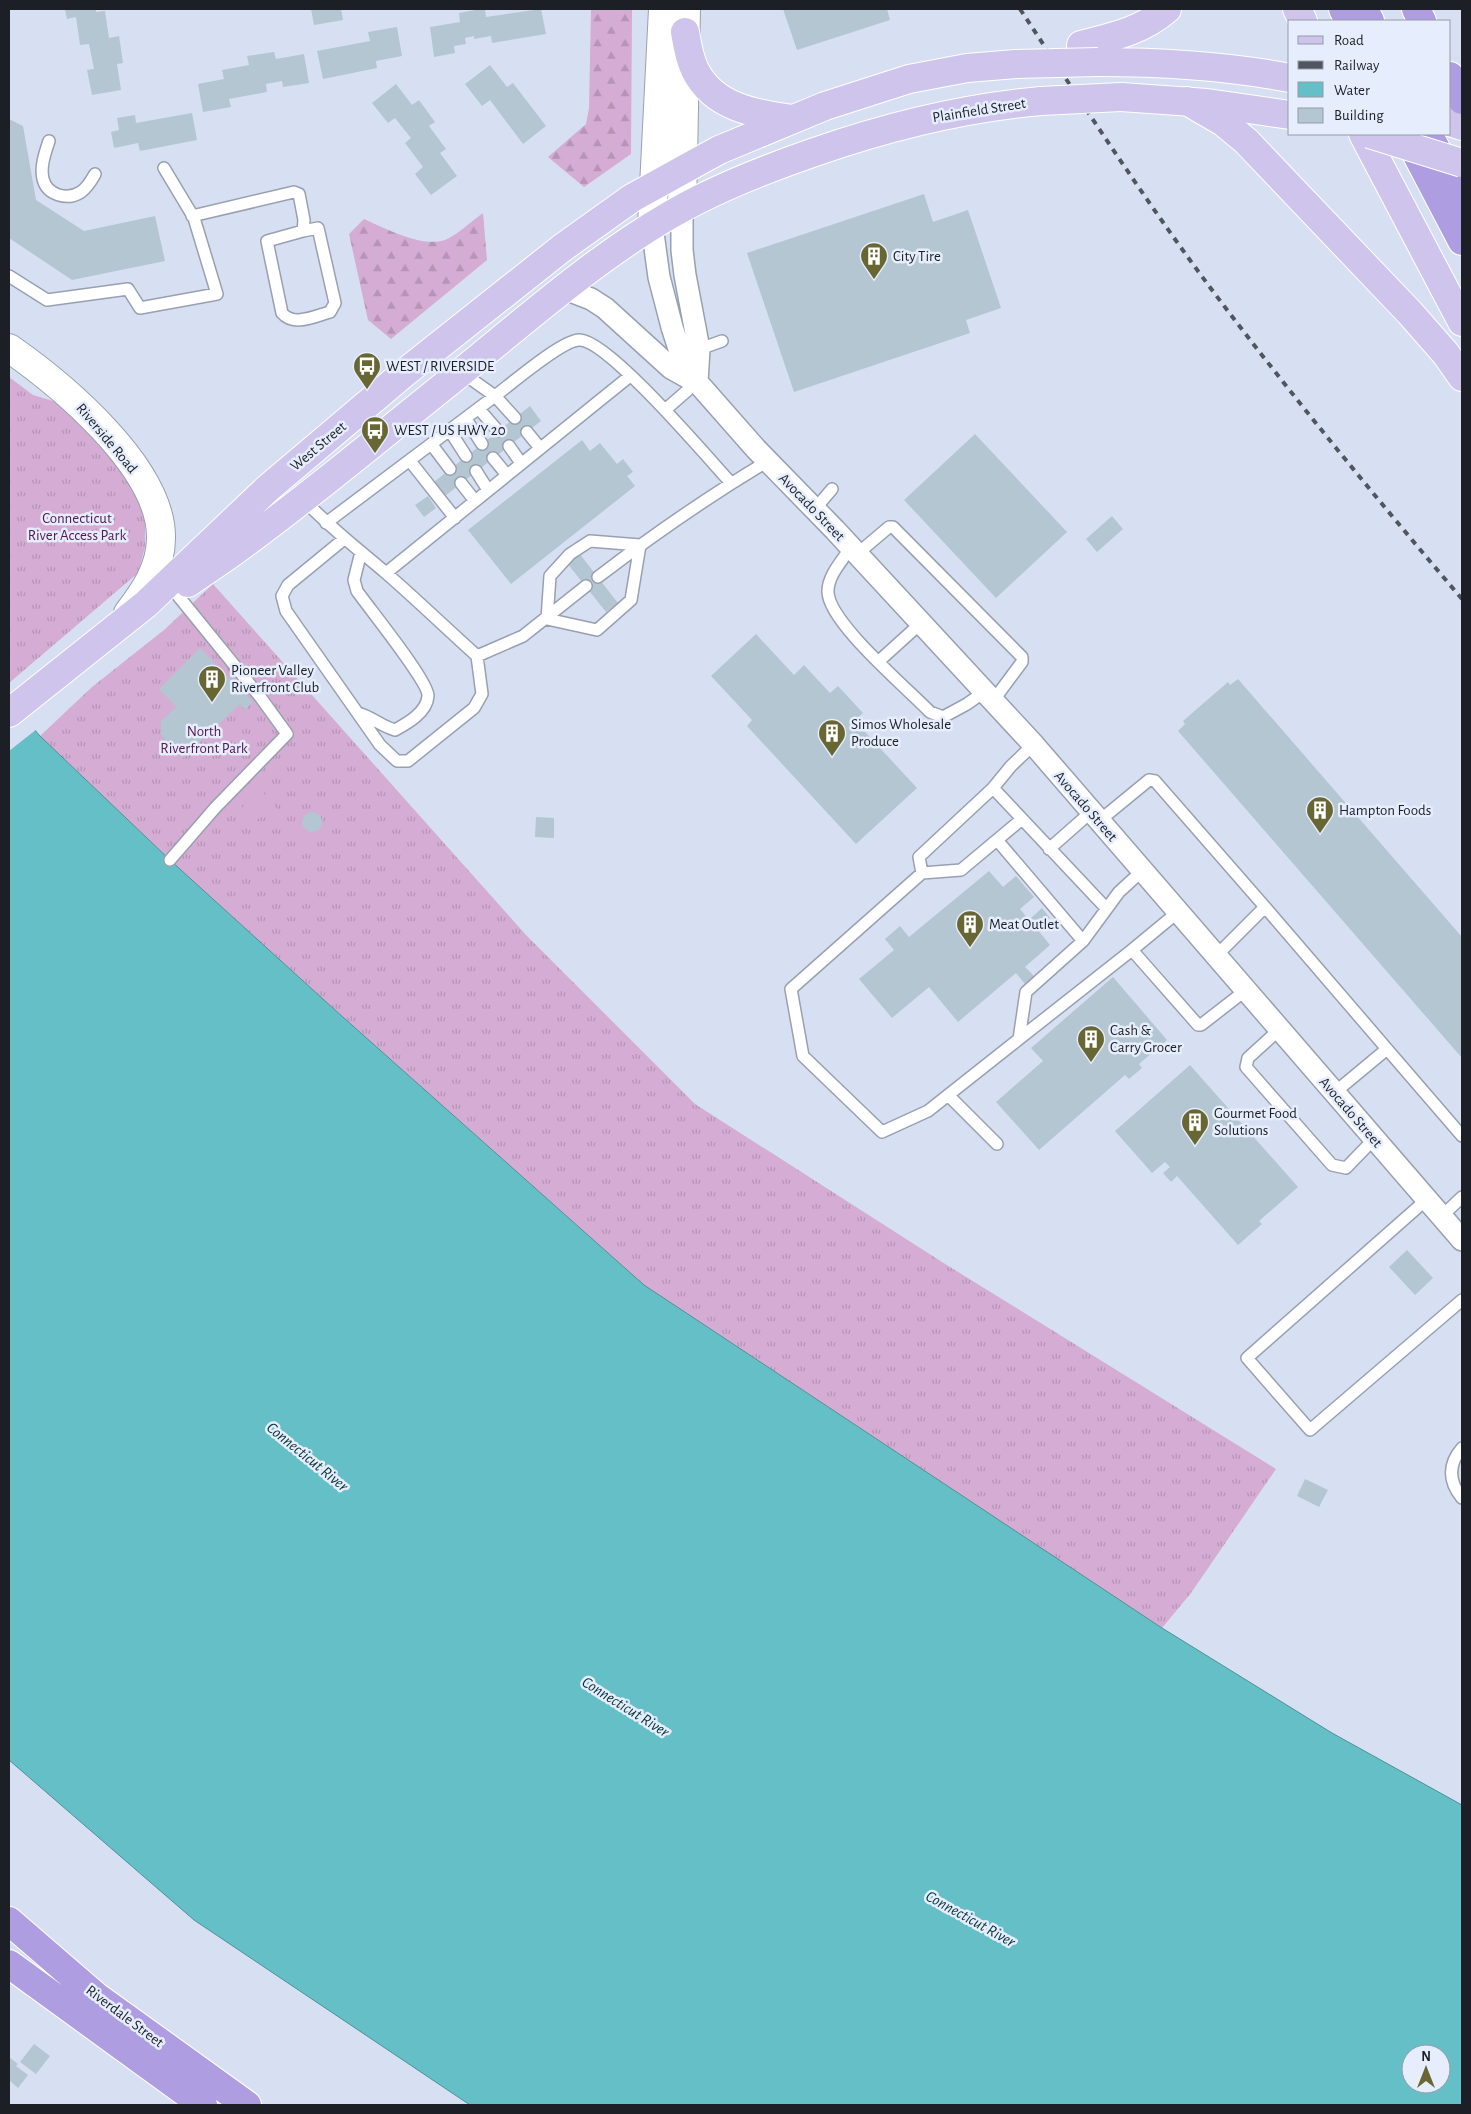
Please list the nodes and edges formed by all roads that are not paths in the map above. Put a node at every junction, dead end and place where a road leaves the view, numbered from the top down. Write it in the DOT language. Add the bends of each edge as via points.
graph roads {
  1 [pos="663,9"];
  2 [pos="1167,9"];
  3 [pos="1297,9"];
  4 [pos="685,20"];
  5 [pos="1303,20"];
  6 [pos="1090,54"];
  7 [pos="1288,78"];
  8 [pos="1451,78"];
  9 [pos="1462,100"];
  10 [pos="1187,101"];
  11 [pos="1288,115"];
  12 [pos="792,119"];
  13 [pos="1364,135"];
  14 [pos="1372,135"];
  15 [pos="1407,135"];
  16 [pos="1429,135"];
  17 [pos="49,141"];
  18 [pos="1462,163"];
  19 [pos="164,168"];
  20 [pos="683,168"];
  21 [pos="95,174"];
  22 [pos="655,184"];
  23 [pos="1462,197"];
  24 [pos="682,208"];
  25 [pos="192,216"];
  26 [pos="652,226"];
  27 [pos="303,231"];
  28 [pos="1462,241"];
  29 [pos="9,276"];
  30 [pos="565,289"];
  31 [pos="1462,322"];
  32 [pos="722,341"];
  33 [pos="9,348"];
  34 [pos="690,352"];
  35 [pos="461,372"];
  36 [pos="630,376"];
  37 [pos="1462,377"];
  38 [pos="697,382"];
  39 [pos="495,396"];
  40 [pos="479,410"];
  41 [pos="665,410"];
  42 [pos="515,418"];
  43 [pos="466,419"];
  44 [pos="450,431"];
  45 [pos="498,431"];
  46 [pos="527,432"];
  47 [pos="482,444"];
  48 [pos="432,445"];
  49 [pos="509,446"];
  50 [pos="540,448"];
  51 [pos="466,456"];
  52 [pos="493,458"];
  53 [pos="410,461"];
  54 [pos="768,461"];
  55 [pos="521,463"];
  56 [pos="450,469"];
  57 [pos="476,471"];
  58 [pos="507,475"];
  59 [pos="283,476"];
  60 [pos="461,483"];
  61 [pos="731,483"];
  62 [pos="832,489"];
  63 [pos="488,490"];
  64 [pos="302,498"];
  65 [pos="475,501"];
  66 [pos="815,509"];
  67 [pos="455,518"];
  68 [pos="326,523"];
  69 [pos="344,539"];
  70 [pos="640,545"];
  71 [pos="854,551"];
  72 [pos="360,552"];
  73 [pos="386,573"];
  74 [pos="598,577"];
  75 [pos="586,586"];
  76 [pos="175,592"];
  77 [pos="547,619"];
  78 [pos="921,623"];
  79 [pos="113,631"];
  80 [pos="477,656"];
  81 [pos="879,661"];
  82 [pos="989,696"];
  83 [pos="9,713"];
  84 [pos="358,713"];
  85 [pos="1033,745"];
  86 [pos="993,788"];
  87 [pos="1095,816"];
  88 [pos="1022,819"];
  89 [pos="996,840"];
  90 [pos="1049,849"];
  91 [pos="170,860"];
  92 [pos="1142,871"];
  93 [pos="922,873"];
  94 [pos="1265,907"];
  95 [pos="1106,908"];
  96 [pos="1178,912"];
  97 [pos="1083,941"];
  98 [pos="1132,950"];
  99 [pos="1216,956"];
  100 [pos="1246,990"];
  101 [pos="1280,1029"];
  102 [pos="1019,1039"];
  103 [pos="1386,1049"];
  104 [pos="1334,1093"];
  105 [pos="948,1095"];
  106 [pos="1462,1136"];
  107 [pos="1374,1139"];
  108 [pos="997,1144"];
  109 [pos="1462,1197"];
  110 [pos="1426,1200"];
  111 [pos="1441,1217"];
  112 [pos="1462,1240"];
  113 [pos="1462,1300"];
  114 [pos="1462,1448"];
  115 [pos="1462,1498"];
  116 [pos="9,1910"];
  117 [pos="9,1921"];
  118 [pos="9,1964"];
  119 [pos="97,1997"];
  120 [pos="202,2105"];
  121 [pos="246,2105"];
  1 -- 22 [label="street"];
  2 -- 6 [label="main road" via="1147,24"];
  3 -- 5 [label="main road"];
  4 -- 12 [label="main road" via="695,70 716,95 741,109"];
  4 -- 20 [label="street"];
  6 -- 7 [label="main road"];
  6 -- 12 [label="main road, bridge" via="967,68 909,79"];
  8 -- 9 [label="highway"];
  10 -- 11 [label="main road, Plainfield Street"];
  10 -- 24 [label="main road, Plainfield Street, bridge" via="1121,97 1041,100 944,115 875,133 787,162"];
  10 -- 37 [label="main road" via="1223,122 1251,146 1410,313"];
  12 -- 20 [label="main road"];
  13 -- 31 [label="main road"];
  14 -- 18 [label="main road, bridge"];
  15 -- 28 [label="highway"];
  16 -- 23 [label="highway"];
  17 -- 21 [label="lane" via="42,170 49,191 59,196 79,193"];
  19 -- 25 [label="lane"];
  20 -- 22 [label="main road"];
  20 -- 24 [label="street"];
  22 -- 26 [label="street"];
  22 -- 59 [label="main road, West Street" via="562,248 403,374"];
  24 -- 26 [label="main road, Plainfield Street"];
  24 -- 34 [label="street, Avocado Street"];
  25 -- 27 [label="lane" via="294,192 299,194"];
  25 -- 29 [label="lane" via="217,294 140,308 128,289 47,300"];
  26 -- 30 [label="main road, West Street"];
  26 -- 34 [label="street, Avocado Street" via="659,277"];
  27 -- 27 [label="lane" via="267,241 282,313 286,318 299,321 330,312 335,303 318,228"];
  30 -- 35 [label="main road, West Street"];
  30 -- 38 [label="street, Avocado Street" via="605,308 671,368"];
  32 -- 34 [label="lane"];
  33 -- 79 [label="street, Riverside Road" via="68,393 105,431 152,496 161,538 156,566 144,592"];
  34 -- 38 [label="street, Avocado Street"];
  35 -- 39 [label="lane"];
  35 -- 64 [label="main road, West Street"];
  36 -- 39 [label="lane" via="593,343 580,340 564,344"];
  36 -- 41 [label="lane"];
  36 -- 50 [label="lane"];
  38 -- 41 [label="lane"];
  38 -- 54 [label="street, Avocado Street"];
  39 -- 40 [label="lane"];
  39 -- 42 [label="lane"];
  40 -- 43 [label="lane"];
  40 -- 45 [label="lane"];
  41 -- 61 [label="lane"];
  43 -- 44 [label="lane"];
  43 -- 47 [label="lane"];
  44 -- 48 [label="lane"];
  44 -- 51 [label="lane"];
  46 -- 50 [label="lane"];
  48 -- 53 [label="lane"];
  48 -- 56 [label="lane"];
  49 -- 55 [label="lane"];
  50 -- 55 [label="lane"];
  52 -- 58 [label="lane"];
  53 -- 67 [label="lane"];
  53 -- 68 [label="lane"];
  54 -- 61 [label="lane"];
  54 -- 66 [label="street, Avocado Street"];
  55 -- 58 [label="lane"];
  57 -- 63 [label="lane"];
  58 -- 63 [label="lane"];
  59 -- 64 [label="main road"];
  59 -- 79 [label="main road, West Street"];
  60 -- 65 [label="lane"];
  61 -- 70 [label="lane"];
  62 -- 66 [label="lane"];
  63 -- 65 [label="lane"];
  64 -- 68 [label="lane"];
  64 -- 76 [label="main road, West Street"];
  65 -- 67 [label="lane"];
  66 -- 71 [label="street, Avocado Street"];
  67 -- 73 [label="lane"];
  68 -- 69 [label="lane"];
  69 -- 72 [label="lane"];
  69 -- 84 [label="lane" via="288,585 282,596 286,610"];
  70 -- 74 [label="lane"];
  70 -- 77 [label="lane" via="590,542 570,554 550,576"];
  70 -- 77 [label="lane" via="631,600 597,630"];
  71 -- 78 [label="street, Avocado Street"];
  71 -- 81 [label="lane" via="829,580 830,604 848,631"];
  71 -- 82 [label="lane" via="889,527 893,528 1022,657 1022,662"];
  72 -- 73 [label="lane"];
  72 -- 84 [label="lane" via="354,580 357,591 428,690 428,697 426,706 407,724 394,730"];
  73 -- 80 [label="lane"];
  75 -- 77 [label="lane"];
  76 -- 79 [label="main road, West Street"];
  76 -- 91 [label="lane" via="287,734"];
  77 -- 80 [label="lane" via="523,636"];
  78 -- 81 [label="lane"];
  78 -- 82 [label="street, Avocado Street"];
  79 -- 83 [label="main road, West Street"];
  80 -- 84 [label="lane" via="482,694 474,708 408,761 397,761 380,745"];
  81 -- 82 [label="lane" via="930,712 943,717"];
  82 -- 85 [label="street, Avocado Street"];
  85 -- 86 [label="lane"];
  85 -- 87 [label="street, Avocado Street"];
  86 -- 88 [label="lane"];
  86 -- 93 [label="lane" via="919,857"];
  87 -- 90 [label="lane"];
  87 -- 92 [label="street, Avocado Street"];
  87 -- 94 [label="lane" via="1148,780 1155,781"];
  88 -- 89 [label="lane"];
  88 -- 90 [label="lane"];
  89 -- 93 [label="lane" via="961,870"];
  89 -- 97 [label="lane"];
  90 -- 95 [label="lane"];
  92 -- 95 [label="lane"];
  92 -- 96 [label="street, Avocado Street"];
  93 -- 105 [label="lane" via="791,989 803,1056 882,1132 928,1111"];
  94 -- 99 [label="lane"];
  94 -- 103 [label="lane"];
  95 -- 97 [label="lane"];
  96 -- 98 [label="lane"];
  96 -- 99 [label="street, Avocado Street"];
  97 -- 102 [label="lane" via="1026,992"];
  98 -- 100 [label="lane" via="1198,1025"];
  98 -- 102 [label="lane"];
  99 -- 100 [label="street, Avocado Street"];
  100 -- 101 [label="street, Avocado Street"];
  101 -- 104 [label="street, Avocado Street"];
  101 -- 107 [label="lane" via="1248,1058 1246,1067 1332,1165 1346,1168"];
  102 -- 105 [label="lane"];
  103 -- 104 [label="lane"];
  103 -- 106 [label="lane"];
  104 -- 107 [label="street, Avocado Street"];
  105 -- 108 [label="lane"];
  107 -- 110 [label="street, Avocado Street"];
  109 -- 111 [label="lane"];
  110 -- 111 [label="street, Avocado Street"];
  110 -- 113 [label="lane" via="1247,1358 1310,1430"];
  111 -- 112 [label="street, Avocado Street"];
  114 -- 115 [label="lane" via="1451,1463 1450,1474"];
  116 -- 119 [label="highway"];
  117 -- 119 [label="highway, Riverdale Street"];
  118 -- 120 [label="highway, Riverdale Street"];
  119 -- 121 [label="highway, Riverdale Street"];
}
